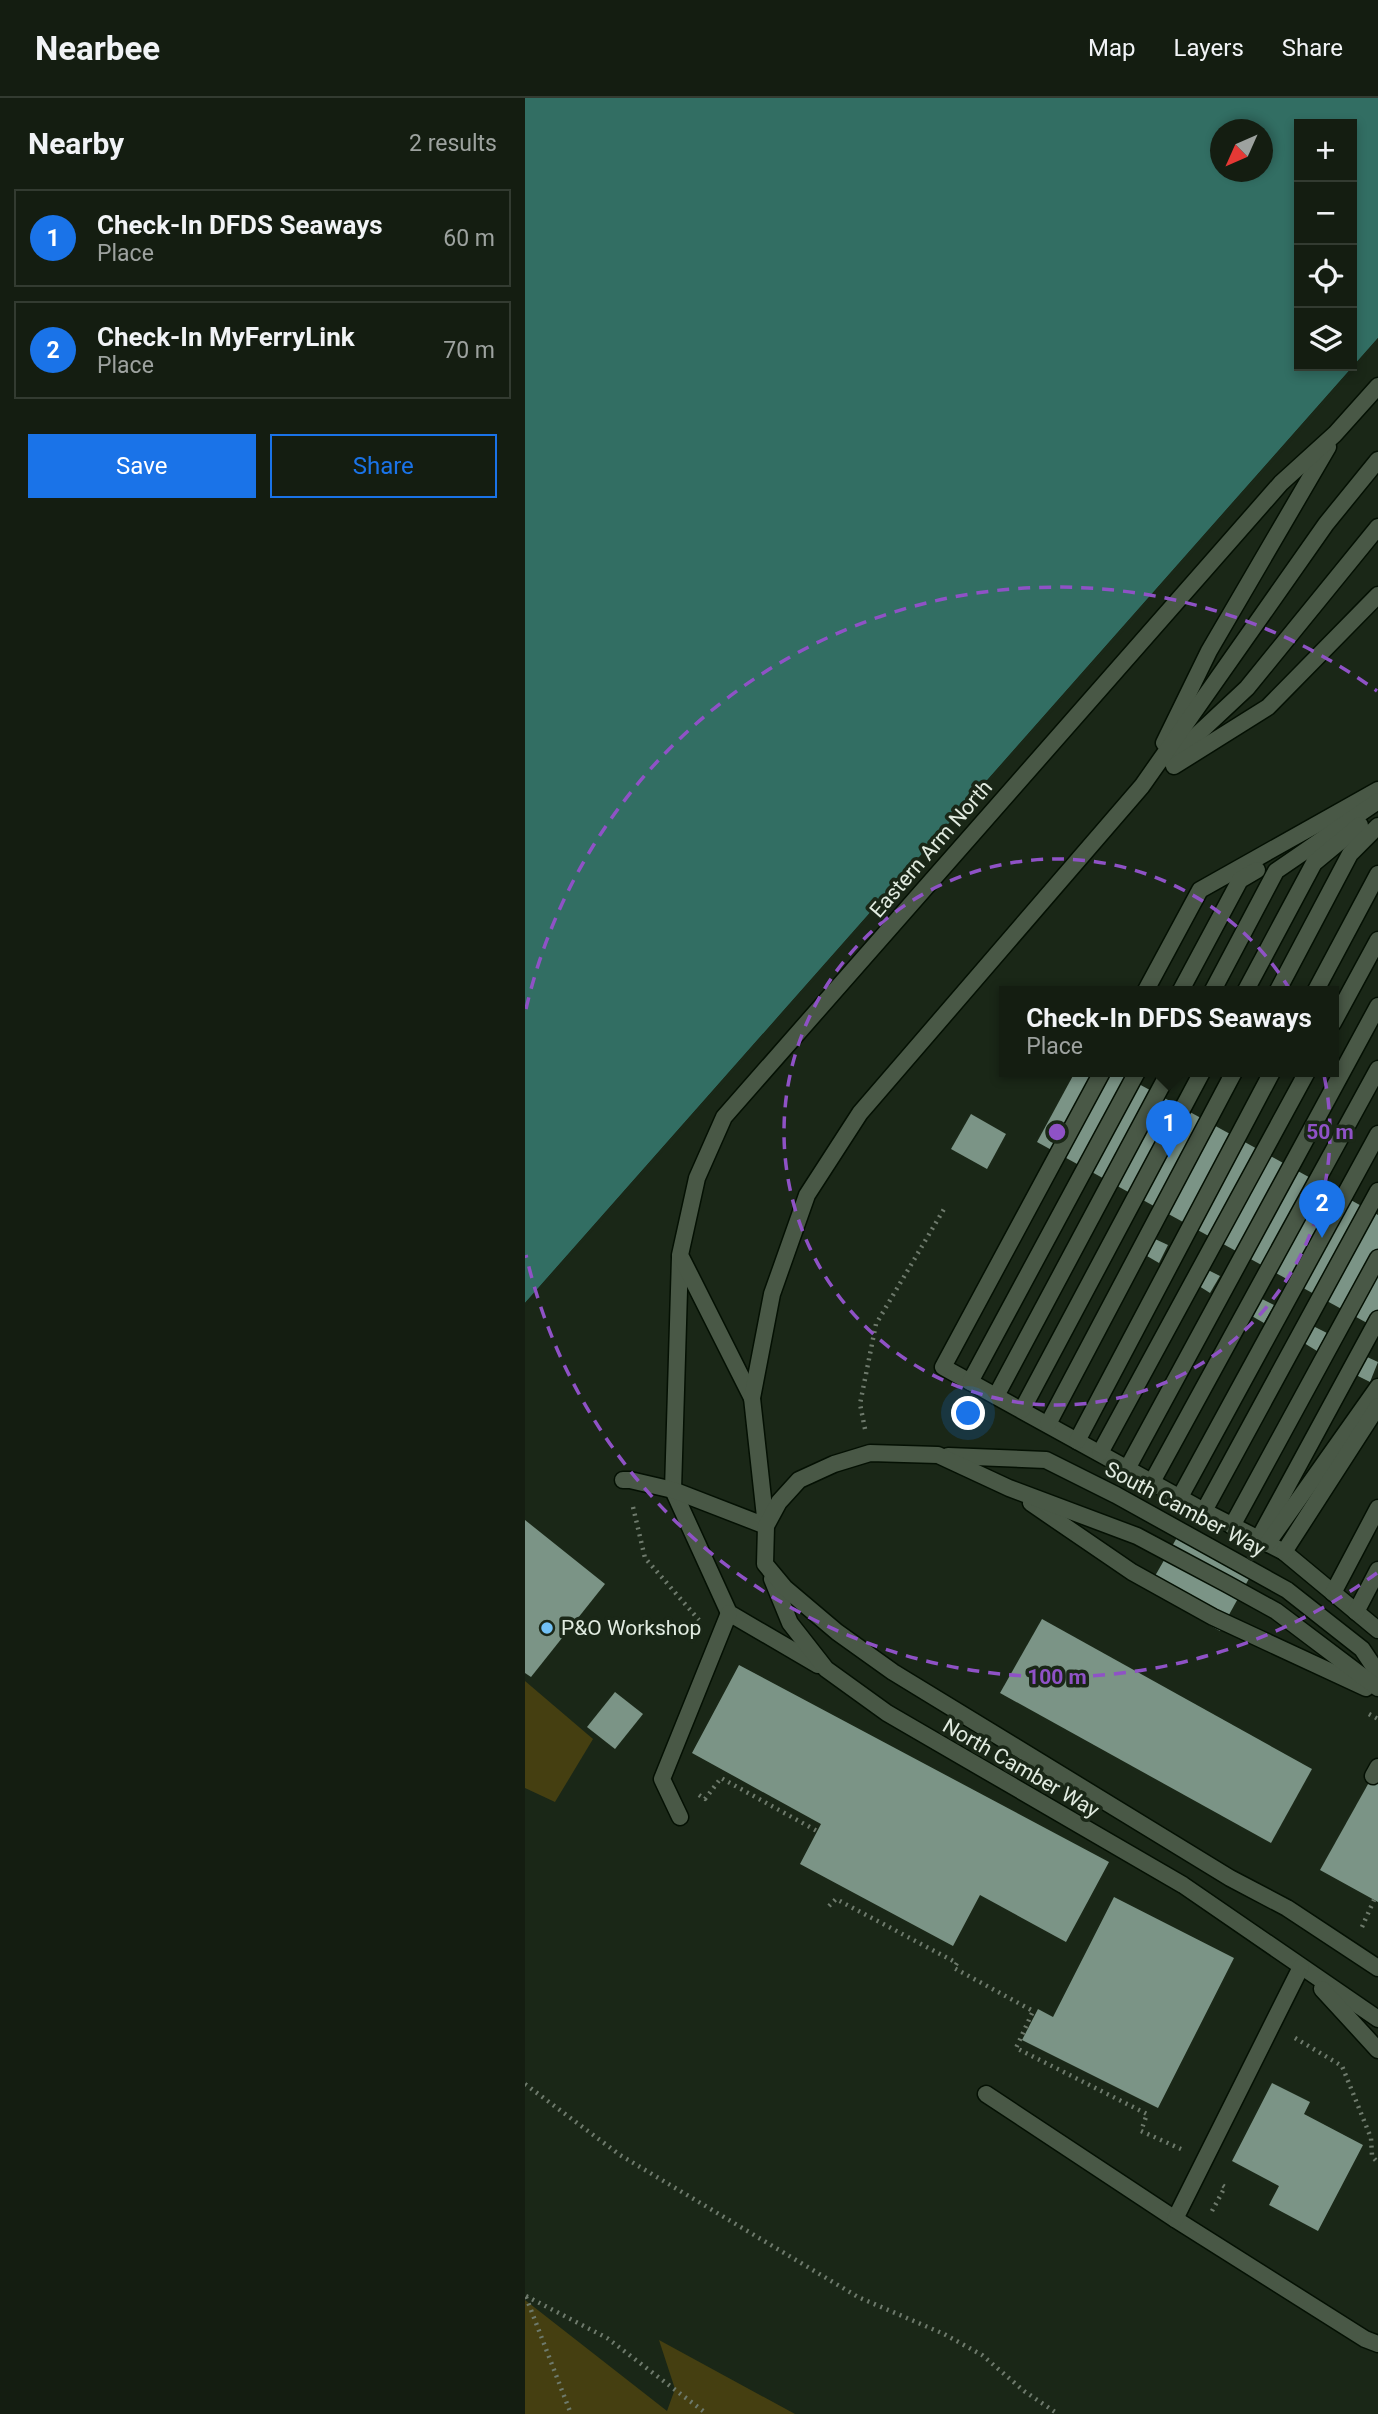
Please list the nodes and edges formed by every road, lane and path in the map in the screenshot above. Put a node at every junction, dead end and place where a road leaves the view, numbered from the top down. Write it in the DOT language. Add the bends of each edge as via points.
graph roads {
  1 [pos="1378,386"];
  2 [pos="1335,434"];
  3 [pos="1378,460"];
  4 [pos="1378,527"];
  5 [pos="1378,595"];
  6 [pos="1142,786"];
  7 [pos="1378,792"];
  8 [pos="1378,801"];
  9 [pos="1378,810"];
  10 [pos="1378,826"];
  11 [pos="1378,874"];
  12 [pos="1378,940"];
  13 [pos="1148,986"];
  14 [pos="1183,986"];
  15 [pos="1215,986"];
  16 [pos="1248,986"];
  17 [pos="1280,986"];
  18 [pos="1318,986"];
  19 [pos="1378,1006"];
  20 [pos="1339,1012"];
  21 [pos="1378,1069"];
  22 [pos="1099,1077"];
  23 [pos="1133,1077"];
  24 [pos="1166,1077"];
  25 [pos="1199,1077"];
  26 [pos="1231,1077"];
  27 [pos="1269,1077"];
  28 [pos="1304,1077"];
  29 [pos="1378,1134"];
  30 [pos="1378,1191"];
  31 [pos="944,1209"];
  32 [pos="680,1255"];
  33 [pos="1378,1258"];
  34 [pos="1378,1319"];
  35 [pos="970,1382"];
  36 [pos="1378,1387"];
  37 [pos="996,1395"];
  38 [pos="752,1398"];
  39 [pos="1378,1406"];
  40 [pos="1021,1410"];
  41 [pos="1048,1424"];
  42 [pos="1077,1441"];
  43 [pos="870,1453"];
  44 [pos="1100,1453"];
  45 [pos="938,1455"];
  46 [pos="1127,1469"];
  47 [pos="623,1480"];
  48 [pos="1152,1482"];
  49 [pos="1009,1488"];
  50 [pos="673,1489"];
  51 [pos="1180,1497"];
  52 [pos="1378,1508"];
  53 [pos="1204,1511"];
  54 [pos="766,1526"];
  55 [pos="1232,1526"];
  56 [pos="1262,1542"];
  57 [pos="1284,1552"];
  58 [pos="765,1564"];
  59 [pos="1378,1570"];
  60 [pos="1333,1593"];
  61 [pos="1356,1612"];
  62 [pos="729,1614"];
  63 [pos="1378,1630"];
  64 [pos="826,1669"];
  65 [pos="1378,1673"];
  66 [pos="1378,1688"];
  67 [pos="1378,1693"];
  68 [pos="680,1817"];
  69 [pos="1374,1900"];
  70 [pos="829,1906"];
  71 [pos="1369,1932"];
  72 [pos="1301,1967"];
  73 [pos="1378,1968"];
  74 [pos="1378,2019"];
  75 [pos="1290,2035"];
  76 [pos="1378,2050"];
  77 [pos="525,2084"];
  78 [pos="986,2094"];
  79 [pos="1378,2163"];
  80 [pos="1201,2165"];
  81 [pos="1175,2219"];
  82 [pos="1209,2219"];
  83 [pos="526,2295"];
  84 [pos="1378,2344"];
  85 [pos="571,2414"];
  86 [pos="708,2414"];
  87 [pos="1058,2414"];
  1 -- 2 [label="lane, Eastern Arm North"];
  2 -- 6 [label="lane" via="1209,651"];
  2 -- 32 [label="lane, Eastern Arm North" via="1281,483 724,1117 697,1178"];
  3 -- 6 [label="lane" via="1326,524"];
  4 -- 6 [label="lane" via="1247,688"];
  5 -- 6 [label="lane" via="1268,707"];
  6 -- 38 [label="lane" via="860,1113 807,1195 772,1294"];
  7 -- 13 [label="lane" via="1200,890"];
  7 -- 14 [label="lane" via="1240,880"];
  8 -- 15 [label="lane" via="1276,871"];
  9 -- 16 [label="lane" via="1314,863"];
  10 -- 17 [label="lane" via="1350,854"];
  11 -- 18 [label="lane"];
  12 -- 20 [label="lane"];
  19 -- 46 [label="lane"];
  21 -- 48 [label="lane"];
  22 -- 35 [label="lane" via="943,1367"];
  23 -- 35 [label="lane"];
  24 -- 37 [label="lane"];
  25 -- 40 [label="lane"];
  26 -- 41 [label="lane"];
  27 -- 42 [label="lane"];
  28 -- 44 [label="lane"];
  29 -- 51 [label="lane"];
  30 -- 53 [label="lane"];
  31 -- 43 [label="path" via="876,1324 860,1404"];
  32 -- 38 [label="lane"];
  32 -- 50 [label="lane, Eastern Arm North"];
  33 -- 55 [label="lane"];
  34 -- 56 [label="lane"];
  35 -- 37 [label="lane"];
  36 -- 56 [label="lane"];
  37 -- 40 [label="lane"];
  38 -- 54 [label="lane"];
  39 -- 57 [label="lane"];
  40 -- 41 [label="lane"];
  41 -- 42 [label="lane"];
  42 -- 44 [label="lane"];
  43 -- 45 [label="lane, South Camber Way"];
  43 -- 54 [label="lane, South Camber Way" via="799,1480"];
  44 -- 46 [label="lane"];
  45 -- 49 [label="lane, South Camber Way"];
  45 -- 65 [label="lane, South Camber Way" via="1046,1460 1281,1586 1362,1649"];
  46 -- 48 [label="lane"];
  47 -- 50 [label="lane"];
  48 -- 51 [label="lane"];
  49 -- 66 [label="lane, South Camber Way" via="1137,1536 1227,1584 1276,1611"];
  49 -- 67 [label="lane, South Camber Way" via="1132,1572 1213,1617"];
  50 -- 54 [label="lane"];
  50 -- 62 [label="lane"];
  51 -- 53 [label="lane"];
  52 -- 60 [label="lane"];
  53 -- 55 [label="lane"];
  54 -- 58 [label="lane, South Camber Way"];
  55 -- 56 [label="lane"];
  56 -- 57 [label="lane"];
  57 -- 60 [label="lane"];
  58 -- 64 [label="lane, North Camber Way" via="790,1623"];
  58 -- 73 [label="lane, North Camber Way" via="785,1588 837,1632 893,1672 1230,1878 1287,1908"];
  59 -- 61 [label="lane"];
  60 -- 61 [label="lane"];
  61 -- 63 [label="lane"];
  62 -- 64 [label="lane"];
  62 -- 68 [label="lane" via="662,1779"];
  64 -- 72 [label="lane, North Camber Way" via="916,1732 1183,1885"];
  69 -- 71 [label="path" via="1361,1926"];
  70 -- 80 [label="path" via="837,1899 957,1963 954,1968 1033,2011 1016,2048 1147,2114 1141,2131 1180,2148"];
  72 -- 74 [label="lane, North Camber Way"];
  72 -- 76 [label="lane, North Camber Way"];
  72 -- 80 [label="lane"];
  75 -- 79 [label="path" via="1342,2066"];
  77 -- 87 [label="path" via="620,2155 858,2297 982,2355"];
  78 -- 81 [label="lane"];
  80 -- 81 [label="lane"];
  80 -- 82 [label="path" via="1224,2188"];
  81 -- 84 [label="lane"];
  83 -- 85 [label="path"];
  83 -- 86 [label="path" via="607,2337"];
}
